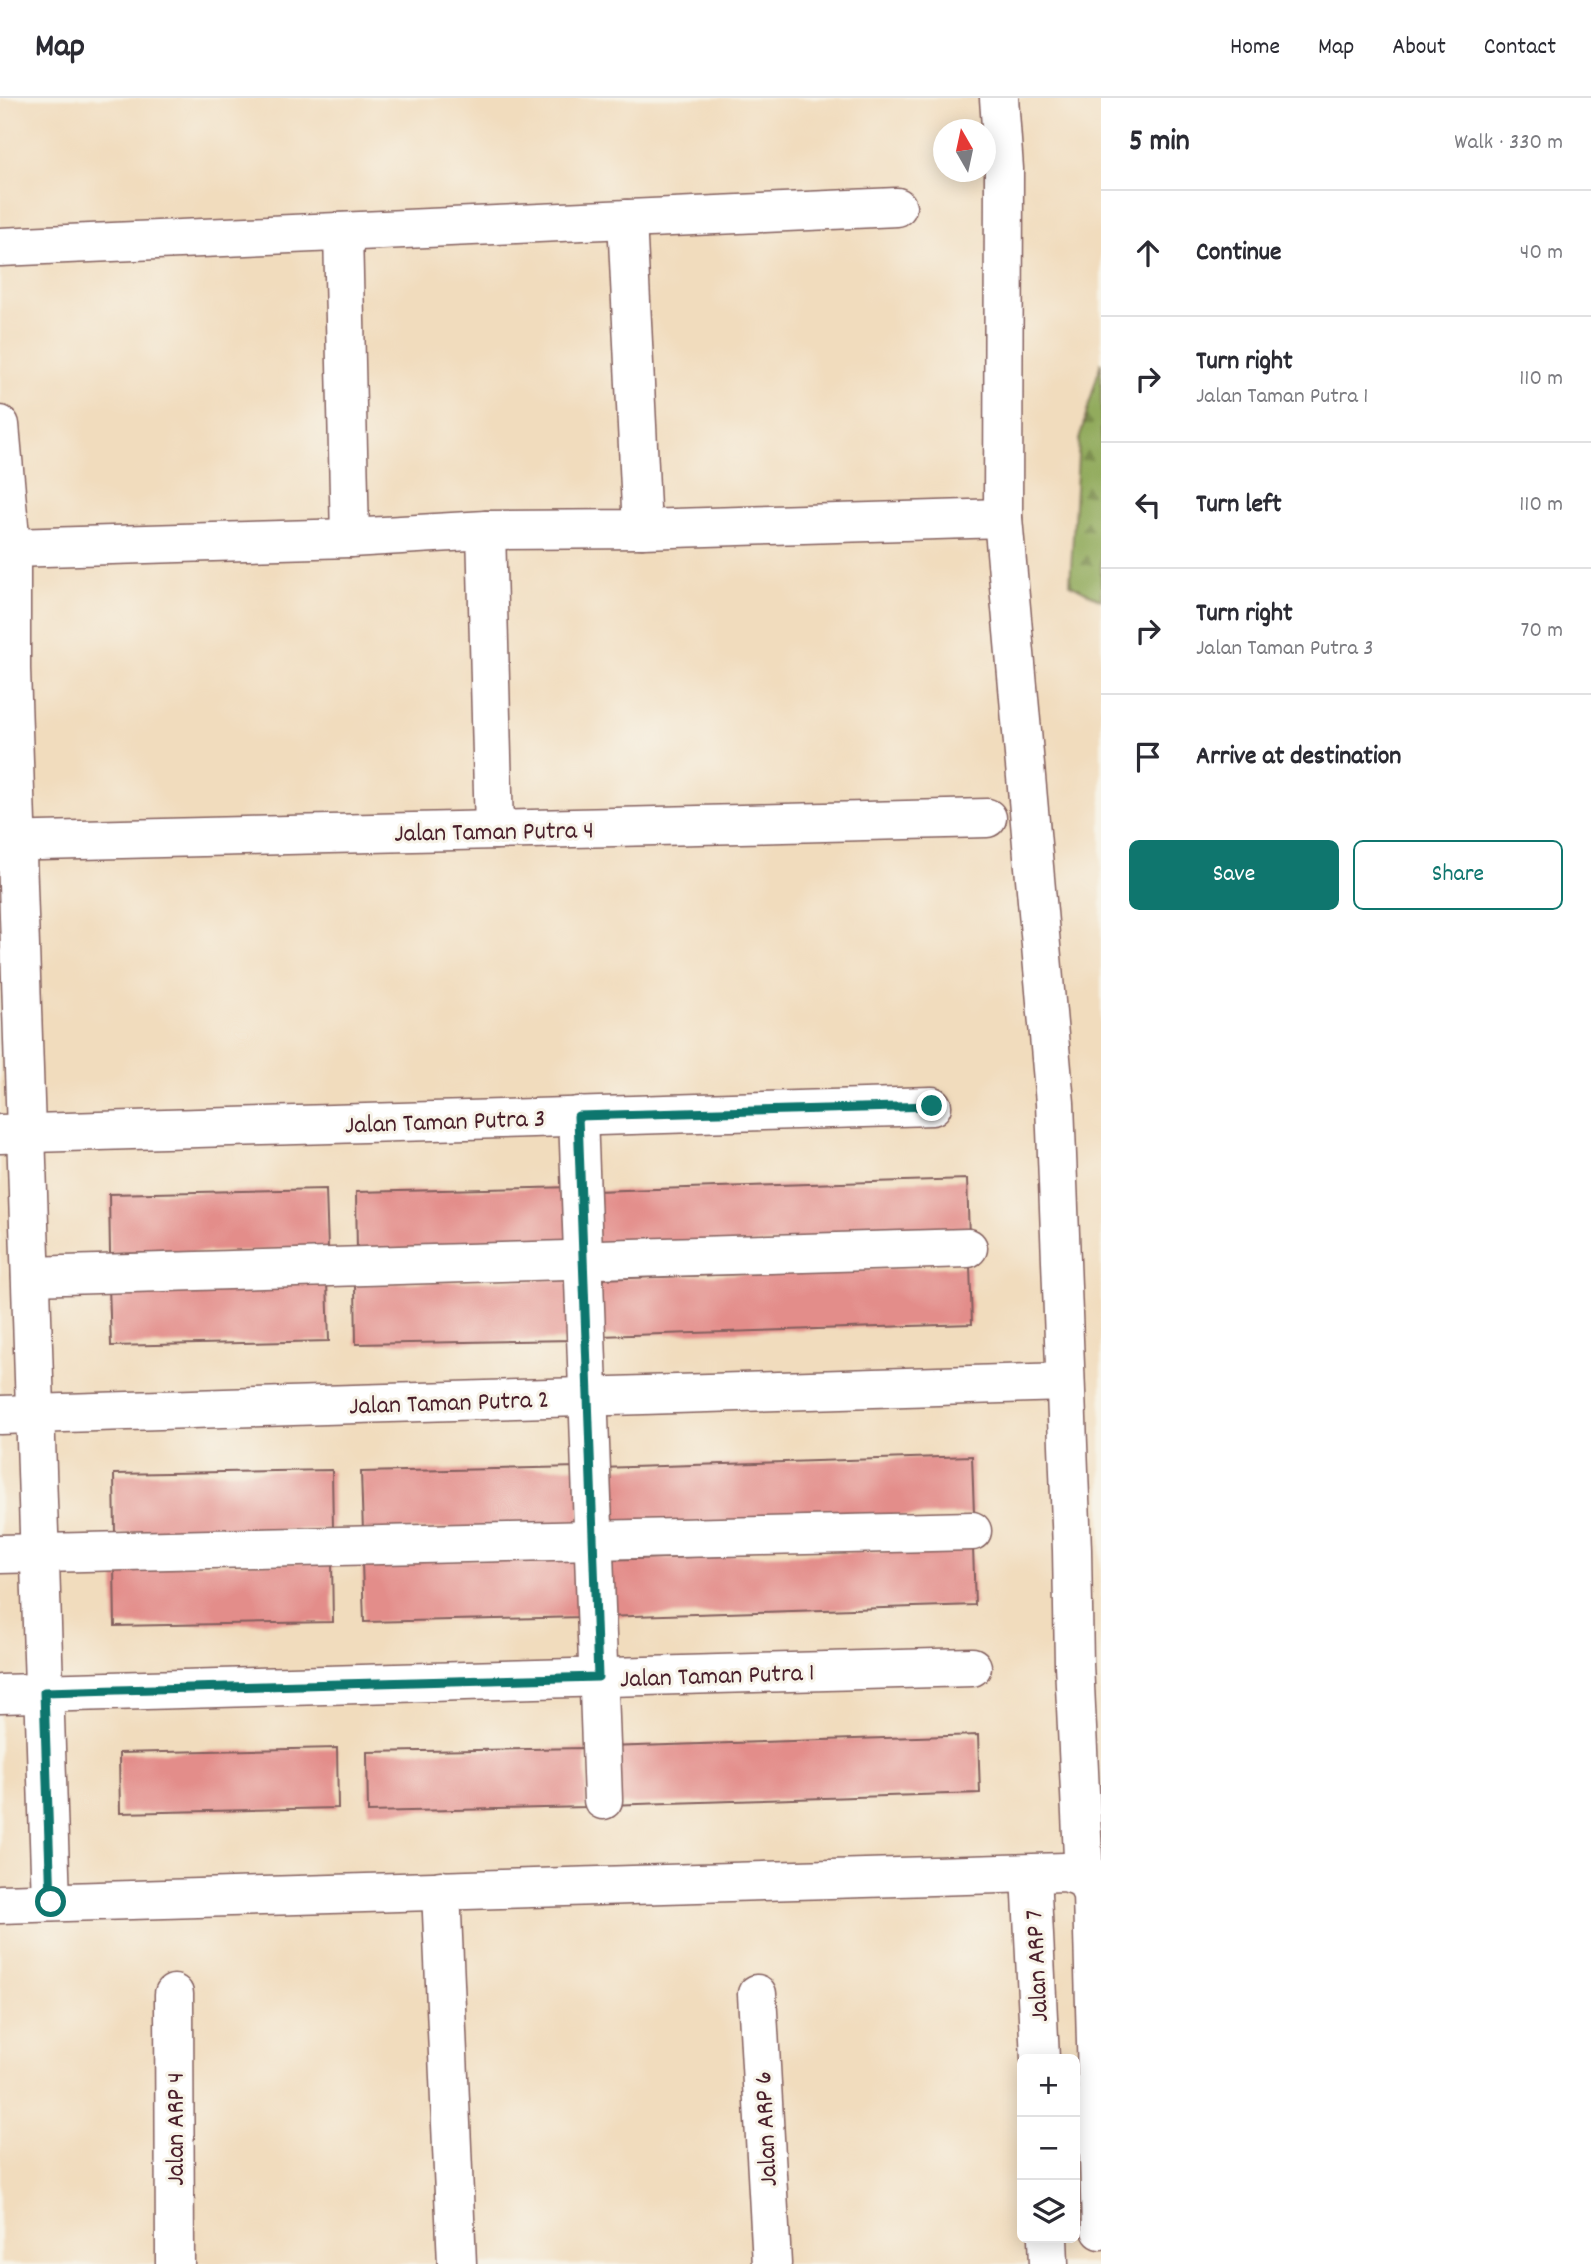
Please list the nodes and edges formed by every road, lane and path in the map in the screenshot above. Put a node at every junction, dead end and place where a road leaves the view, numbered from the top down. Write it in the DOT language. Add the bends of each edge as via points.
graph roads {
  1 [pos="999,98"];
  2 [pos="897,207"];
  3 [pos="627,219"];
  4 [pos="343,232"];
  5 [pos="0,247"];
  6 [pos="0,425"];
  7 [pos="1003,518"];
  8 [pos="642,529"];
  9 [pos="486,530"];
  10 [pos="350,538"];
  11 [pos="11,548"];
  12 [pos="6,670"];
  13 [pos="987,818"];
  14 [pos="494,830"];
  15 [pos="8,841"];
  16 [pos="11,1001"];
  17 [pos="932,1106"];
  18 [pos="578,1116"];
  19 [pos="13,1133"];
  20 [pos="968,1248"];
  21 [pos="583,1260"];
  22 [pos="31,1276"];
  23 [pos="1065,1382"];
  24 [pos="588,1397"];
  25 [pos="17,1414"];
  26 [pos="972,1531"];
  27 [pos="593,1540"];
  28 [pos="0,1553"];
  29 [pos="40,1553"];
  30 [pos="972,1667"];
  31 [pos="598,1677"];
  32 [pos="44,1692"];
  33 [pos="0,1693"];
  34 [pos="603,1800"];
  35 [pos="1089,1861"];
  36 [pos="1031,1874"];
  37 [pos="441,1890"];
  38 [pos="51,1902"];
  39 [pos="0,1904"];
  40 [pos="174,1994"];
  41 [pos="757,1994"];
  42 [pos="1040,2054"];
  43 [pos="1101,2230"];
  44 [pos="1048,2243"];
  45 [pos="175,2264"];
  46 [pos="457,2264"];
  47 [pos="772,2264"];
  48 [pos="1049,2264"];
  1 -- 7 [label="street" via="1004,169"];
  2 -- 3 [label="street"];
  3 -- 4 [label="street"];
  3 -- 8 [label="street"];
  4 -- 5 [label="street"];
  4 -- 10 [label="street"];
  6 -- 11 [label="street"];
  7 -- 8 [label="street"];
  7 -- 23 [label="street" via="1055,1102"];
  8 -- 9 [label="street"];
  9 -- 10 [label="street"];
  9 -- 14 [label="street"];
  10 -- 11 [label="street"];
  11 -- 12 [label="street"];
  12 -- 15 [label="street"];
  13 -- 14 [label="street, Jalan Taman Putra 4"];
  14 -- 15 [label="street, Jalan Taman Putra 4"];
  15 -- 16 [label="street"];
  16 -- 19 [label="street"];
  17 -- 18 [label="street, Jalan Taman Putra 3"];
  18 -- 19 [label="street, Jalan Taman Putra 3"];
  18 -- 21 [label="street"];
  19 -- 22 [label="street"];
  20 -- 21 [label="street"];
  21 -- 22 [label="street"];
  21 -- 24 [label="street"];
  22 -- 25 [label="street"];
  23 -- 24 [label="street, Jalan Taman Putra 2"];
  23 -- 35 [label="street" via="1074,1664"];
  24 -- 25 [label="street, Jalan Taman Putra 2"];
  24 -- 27 [label="street"];
  25 -- 29 [label="street"];
  26 -- 27 [label="street"];
  27 -- 29 [label="street"];
  27 -- 31 [label="street"];
  28 -- 29 [label="street"];
  29 -- 32 [label="street"];
  30 -- 31 [label="street, Jalan Taman Putra 1"];
  31 -- 32 [label="street, Jalan Taman Putra 1"];
  31 -- 34 [label="street"];
  32 -- 33 [label="street, Jalan Taman Putra 1"];
  32 -- 38 [label="street"];
  35 -- 36 [label="street" via="1065,1872"];
  35 -- 43 [label="street"];
  36 -- 37 [label="street"];
  36 -- 42 [label="street, Jalan ARP 7"];
  37 -- 38 [label="street"];
  37 -- 46 [label="street"];
  38 -- 39 [label="street"];
  40 -- 45 [label="street, Jalan ARP 4"];
  41 -- 47 [label="street, Jalan ARP 6"];
  44 -- 48 [label="street"];
}
